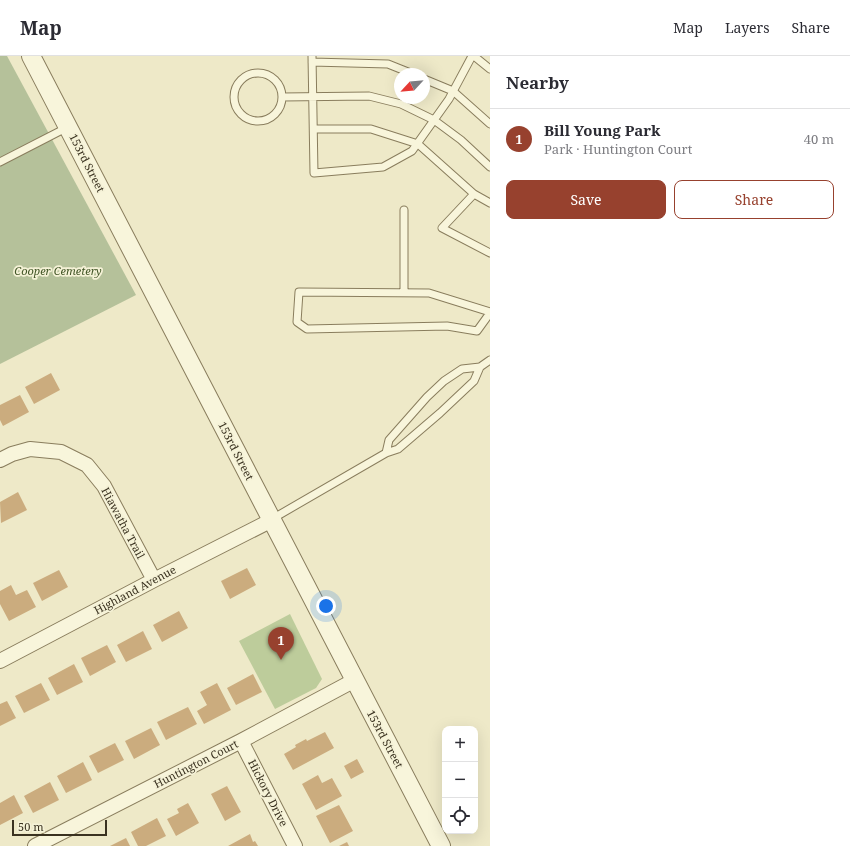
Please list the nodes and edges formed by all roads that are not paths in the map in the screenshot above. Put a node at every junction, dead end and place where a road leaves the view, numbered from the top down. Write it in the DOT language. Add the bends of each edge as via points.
graph roads {
  1 [pos="31,56"];
  2 [pos="473,56"];
  3 [pos="312,59"];
  4 [pos="398,68"];
  5 [pos="490,69"];
  6 [pos="430,81"];
  7 [pos="453,91"];
  8 [pos="313,96"];
  9 [pos="282,97"];
  10 [pos="434,120"];
  11 [pos="490,124"];
  12 [pos="68,127"];
  13 [pos="314,129"];
  14 [pos="418,144"];
  15 [pos="0,162"];
  16 [pos="490,167"];
  17 [pos="474,194"];
  18 [pos="490,204"];
  19 [pos="404,210"];
  20 [pos="490,253"];
  21 [pos="404,293"];
  22 [pos="490,312"];
  23 [pos="490,360"];
  24 [pos="480,367"];
  25 [pos="386,453"];
  26 [pos="0,460"];
  27 [pos="272,520"];
  28 [pos="154,580"];
  29 [pos="0,661"];
  30 [pos="355,680"];
  31 [pos="241,741"];
  32 [pos="35,846"];
  33 [pos="295,846"];
  34 [pos="442,846"];
  1 -- 12 [label="street, 153rd Street"];
  2 -- 5 [label="lane"];
  2 -- 7 [label="lane"];
  3 -- 4 [label="lane" via="388,64"];
  3 -- 8 [label="lane"];
  6 -- 7 [label="lane"];
  7 -- 10 [label="lane"];
  7 -- 11 [label="lane"];
  8 -- 9 [label="lane"];
  8 -- 10 [label="lane" via="370,96 401,104"];
  8 -- 13 [label="lane"];
  9 -- 9 [label="lane" via="280,89 271,77 255,73 247,75 236,86 234,102 242,115 256,121 264,120 277,112"];
  10 -- 14 [label="lane"];
  10 -- 16 [label="lane" via="462,140"];
  12 -- 15 [label="lane"];
  12 -- 27 [label="street, 153rd Street"];
  13 -- 14 [label="lane" via="371,129"];
  13 -- 14 [label="lane" via="314,173 383,167 412,151"];
  14 -- 17 [label="lane"];
  17 -- 18 [label="lane"];
  17 -- 20 [label="lane" via="442,228"];
  19 -- 21 [label="lane"];
  21 -- 22 [label="lane" via="429,293"];
  21 -- 22 [label="lane" via="299,292 297,322 307,329 447,326 477,331"];
  23 -- 24 [label="lane"];
  24 -- 25 [label="lane" via="474,381 440,413 398,449"];
  24 -- 25 [label="lane" via="462,369 444,381 389,440"];
  25 -- 27 [label="lane"];
  26 -- 28 [label="street, Hiawatha Trail" via="30,449 61,452 87,465 104,486"];
  27 -- 28 [label="street, Highland Avenue"];
  27 -- 30 [label="street, 153rd Street"];
  28 -- 29 [label="street, Highland Avenue"];
  30 -- 31 [label="street, Huntington Court"];
  30 -- 34 [label="street, 153rd Street"];
  31 -- 32 [label="street, Huntington Court"];
  31 -- 33 [label="street, Hickory Drive"];
}
